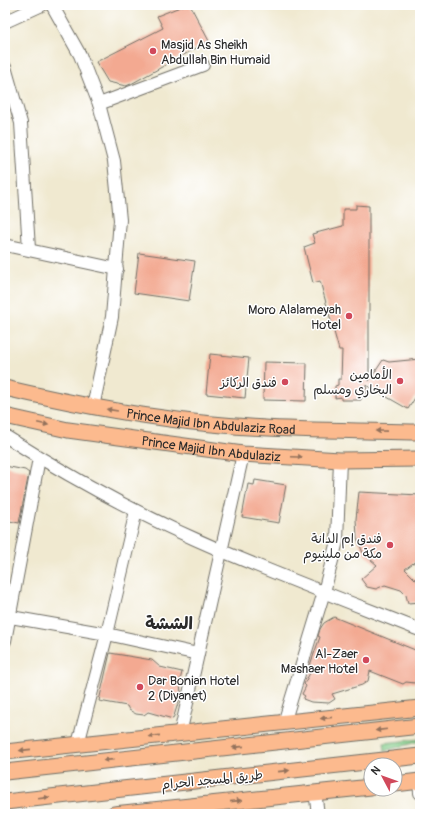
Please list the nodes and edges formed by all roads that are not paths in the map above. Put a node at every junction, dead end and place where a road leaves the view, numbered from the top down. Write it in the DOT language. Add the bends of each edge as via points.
graph roads {
  1 [pos="42,5"];
  2 [pos="52,5"];
  3 [pos="5,22"];
  4 [pos="203,65"];
  5 [pos="5,67"];
  6 [pos="99,104"];
  7 [pos="5,245"];
  8 [pos="29,249"];
  9 [pos="117,269"];
  10 [pos="5,388"];
  11 [pos="93,407"];
  12 [pos="5,416"];
  13 [pos="420,432"];
  14 [pos="5,436"];
  15 [pos="243,454"];
  16 [pos="39,458"];
  17 [pos="420,459"];
  18 [pos="340,460"];
  19 [pos="136,511"];
  20 [pos="222,551"];
  21 [pos="324,592"];
  22 [pos="7,616"];
  23 [pos="420,630"];
  24 [pos="107,634"];
  25 [pos="5,640"];
  26 [pos="198,654"];
  27 [pos="420,708"];
  28 [pos="284,723"];
  29 [pos="420,726"];
  30 [pos="188,733"];
  31 [pos="78,744"];
  32 [pos="196,751"];
  33 [pos="5,752"];
  34 [pos="420,756"];
  35 [pos="5,772"];
  36 [pos="403,784"];
  37 [pos="420,785"];
  38 [pos="363,787"];
  39 [pos="315,792"];
  40 [pos="5,802"];
  41 [pos="208,809"];
  42 [pos="114,814"];
  43 [pos="318,814"];
  1 -- 3 [label="street"];
  2 -- 6 [label="street" via="80,55"];
  4 -- 6 [label="street"];
  5 -- 8 [label="street" via="21,123"];
  6 -- 9 [label="street" via="114,161 120,220"];
  7 -- 8 [label="street"];
  8 -- 9 [label="street"];
  9 -- 11 [label="street" via="112,317"];
  10 -- 11 [label="main road, Prince Majid Ibn Abdulaziz Road"];
  13 -- 11 [label="main road, Prince Majid Ibn Abdulaziz Road, one-way" via="244,427 164,419"];
  12 -- 15 [label="main road, Prince Majid Ibn Abdulaziz, one-way" via="68,430"];
  14 -- 16 [label="street"];
  15 -- 18 [label="main road, Prince Majid Ibn Abdulaziz, one-way"];
  15 -- 20 [label="street"];
  16 -- 19 [label="street"];
  16 -- 22 [label="street"];
  17 -- 18 [label="main road, Prince Majid Ibn Abdulaziz"];
  18 -- 21 [label="street" via="337,541"];
  19 -- 20 [label="street"];
  19 -- 24 [label="street"];
  20 -- 21 [label="street"];
  20 -- 26 [label="street"];
  21 -- 23 [label="street"];
  21 -- 28 [label="street"];
  22 -- 24 [label="street"];
  22 -- 25 [label="street"];
  24 -- 26 [label="street"];
  24 -- 31 [label="street"];
  26 -- 30 [label="street"];
  27 -- 28 [label="main road, one-way"];
  28 -- 30 [label="main road"];
  29 -- 32 [label="main road, one-way"];
  30 -- 31 [label="main road, one-way"];
  30 -- 32 [label="main road"];
  31 -- 33 [label="main road, one-way"];
  32 -- 35 [label="main road, one-way"];
  40 -- 34 [label="main road, طريق المسجد الحرام, one-way"];
  36 -- 37 [label="main road"];
  38 -- 39 [label="main road"];
  41 -- 39 [label="main road, one-way"];
  39 -- 43 [label="street"];
  41 -- 42 [label="main road"];
}
